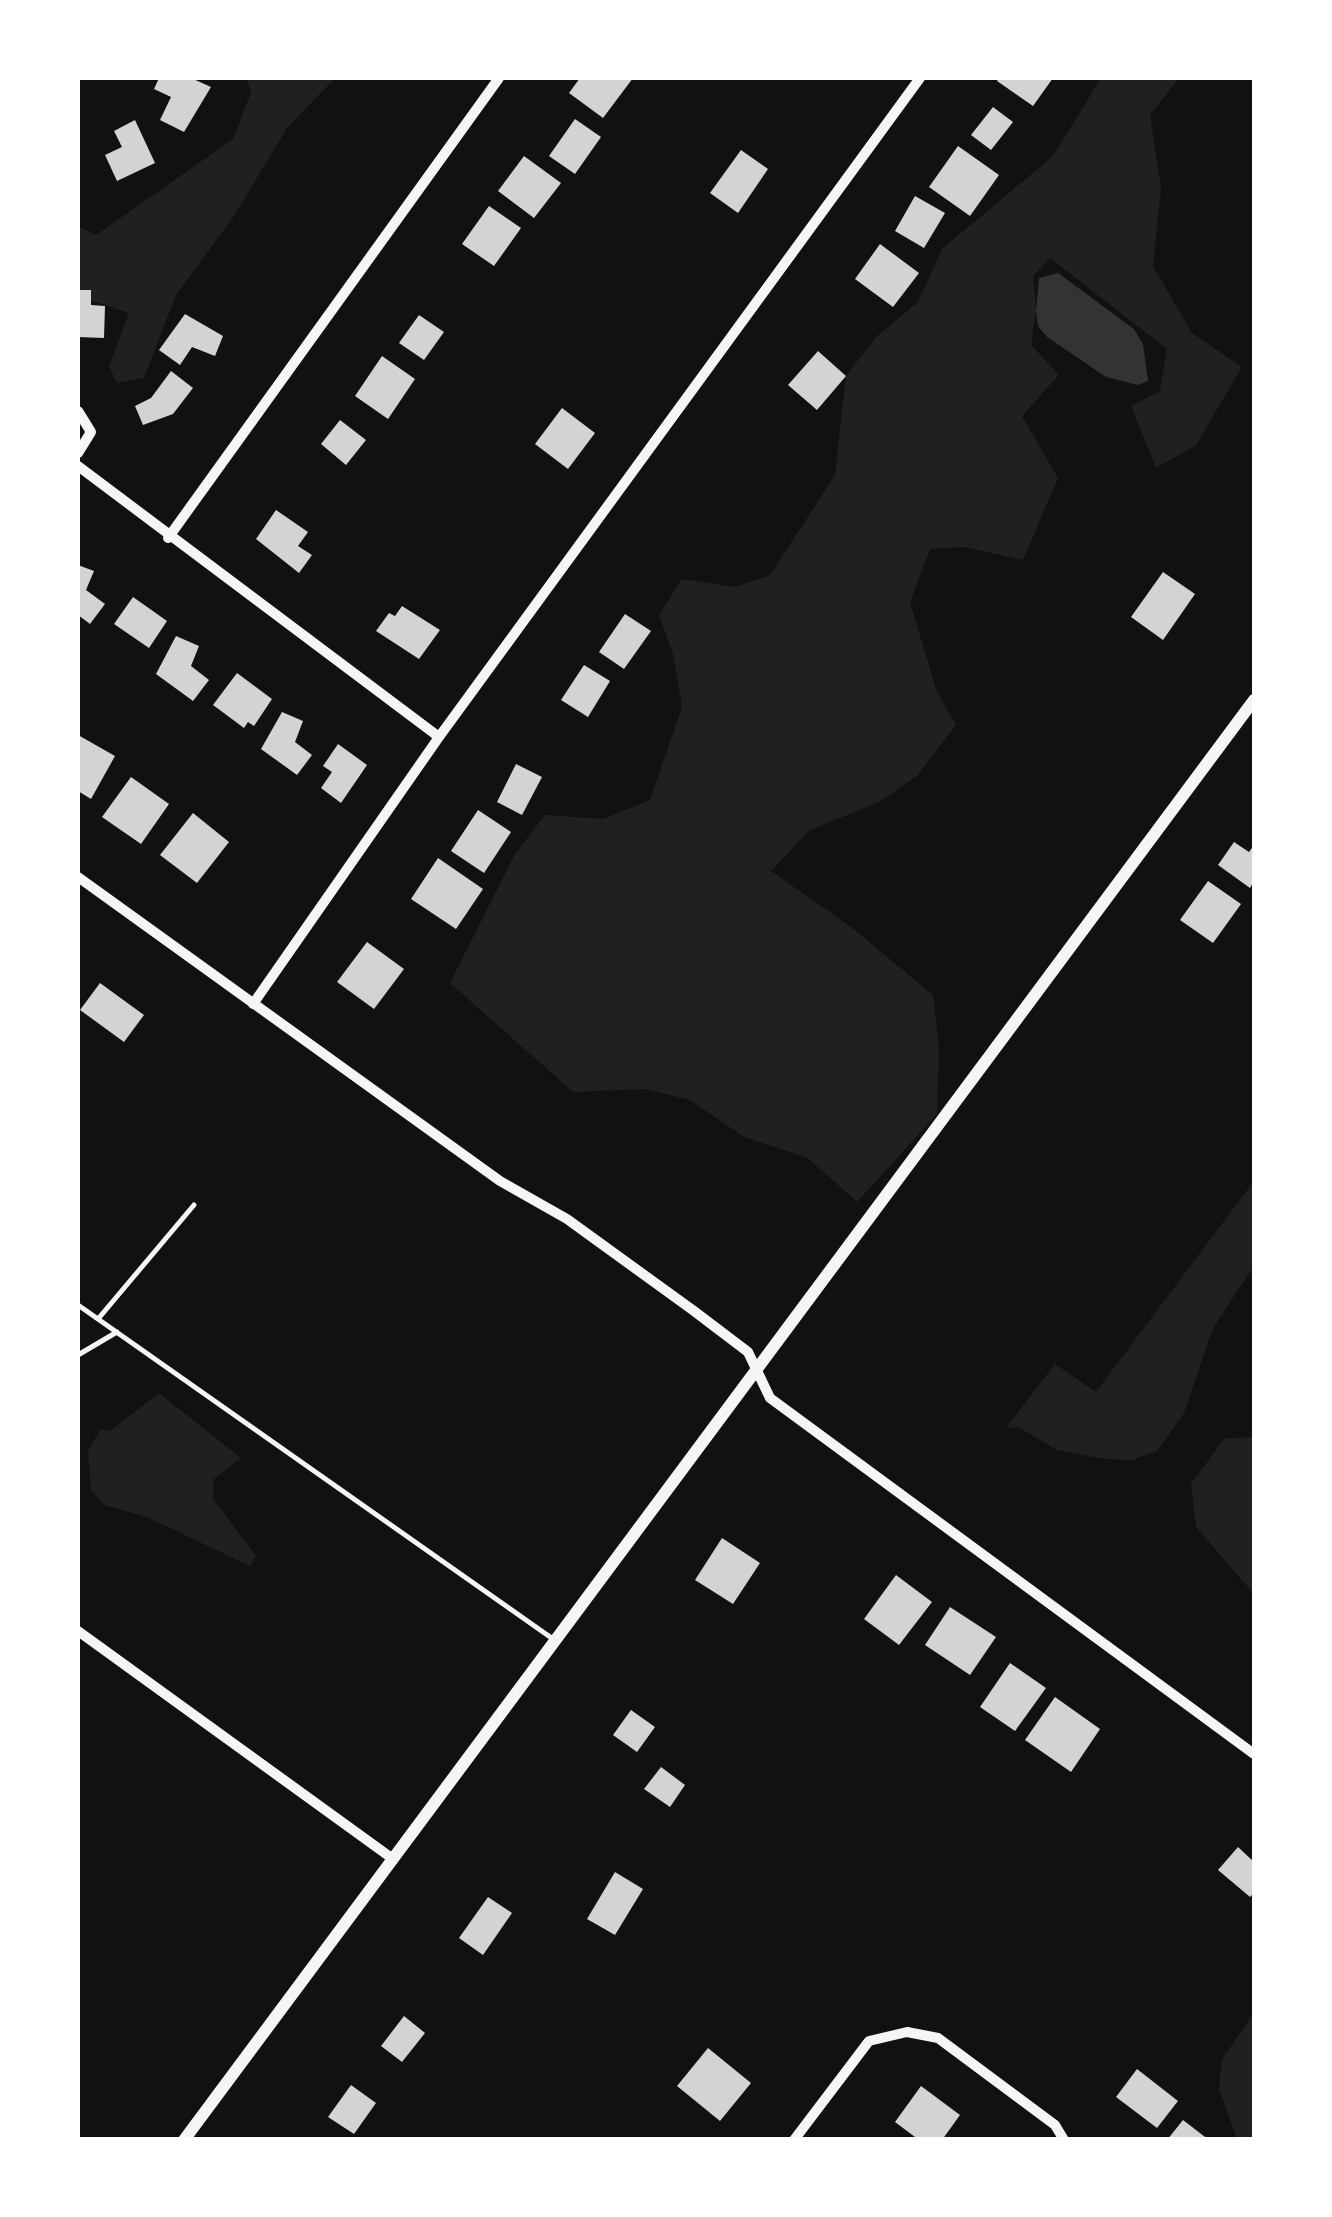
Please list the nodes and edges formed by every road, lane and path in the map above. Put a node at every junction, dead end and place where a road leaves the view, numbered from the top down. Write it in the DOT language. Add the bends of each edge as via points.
graph roads {
  1 [pos="499,78"];
  2 [pos="920,78"];
  3 [pos="78,410"];
  4 [pos="78,453"];
  5 [pos="78,466"];
  6 [pos="168,538"];
  7 [pos="1253,705"];
  8 [pos="439,737"];
  9 [pos="78,877"];
  10 [pos="253,1004"];
  11 [pos="194,1205"];
  12 [pos="78,1304"];
  13 [pos="98,1319"];
  14 [pos="117,1332"];
  15 [pos="78,1355"];
  16 [pos="757,1374"];
  17 [pos="78,1631"];
  18 [pos="556,1641"];
  19 [pos="1254,1754"];
  20 [pos="393,1859"];
  21 [pos="184,2140"];
  22 [pos="794,2140"];
  23 [pos="1064,2140"];
  1 -- 6 [label="street"];
  2 -- 8 [label="street"];
  3 -- 4 [label="street" via="91,432"];
  5 -- 6 [label="street"];
  6 -- 8 [label="street"];
  7 -- 16 [label="street"];
  8 -- 10 [label="street"];
  9 -- 10 [label="street"];
  10 -- 16 [label="street" via="694,1311 748,1352"];
  11 -- 13 [label="lane"];
  12 -- 13 [label="lane"];
  13 -- 14 [label="lane"];
  14 -- 15 [label="lane"];
  14 -- 18 [label="lane"];
  16 -- 18 [label="street"];
  16 -- 19 [label="street" via="770,1398"];
  17 -- 20 [label="street"];
  18 -- 20 [label="street"];
  20 -- 21 [label="street"];
  22 -- 23 [label="street" via="869,2042 907,2032 938,2038 1055,2125"];
}
